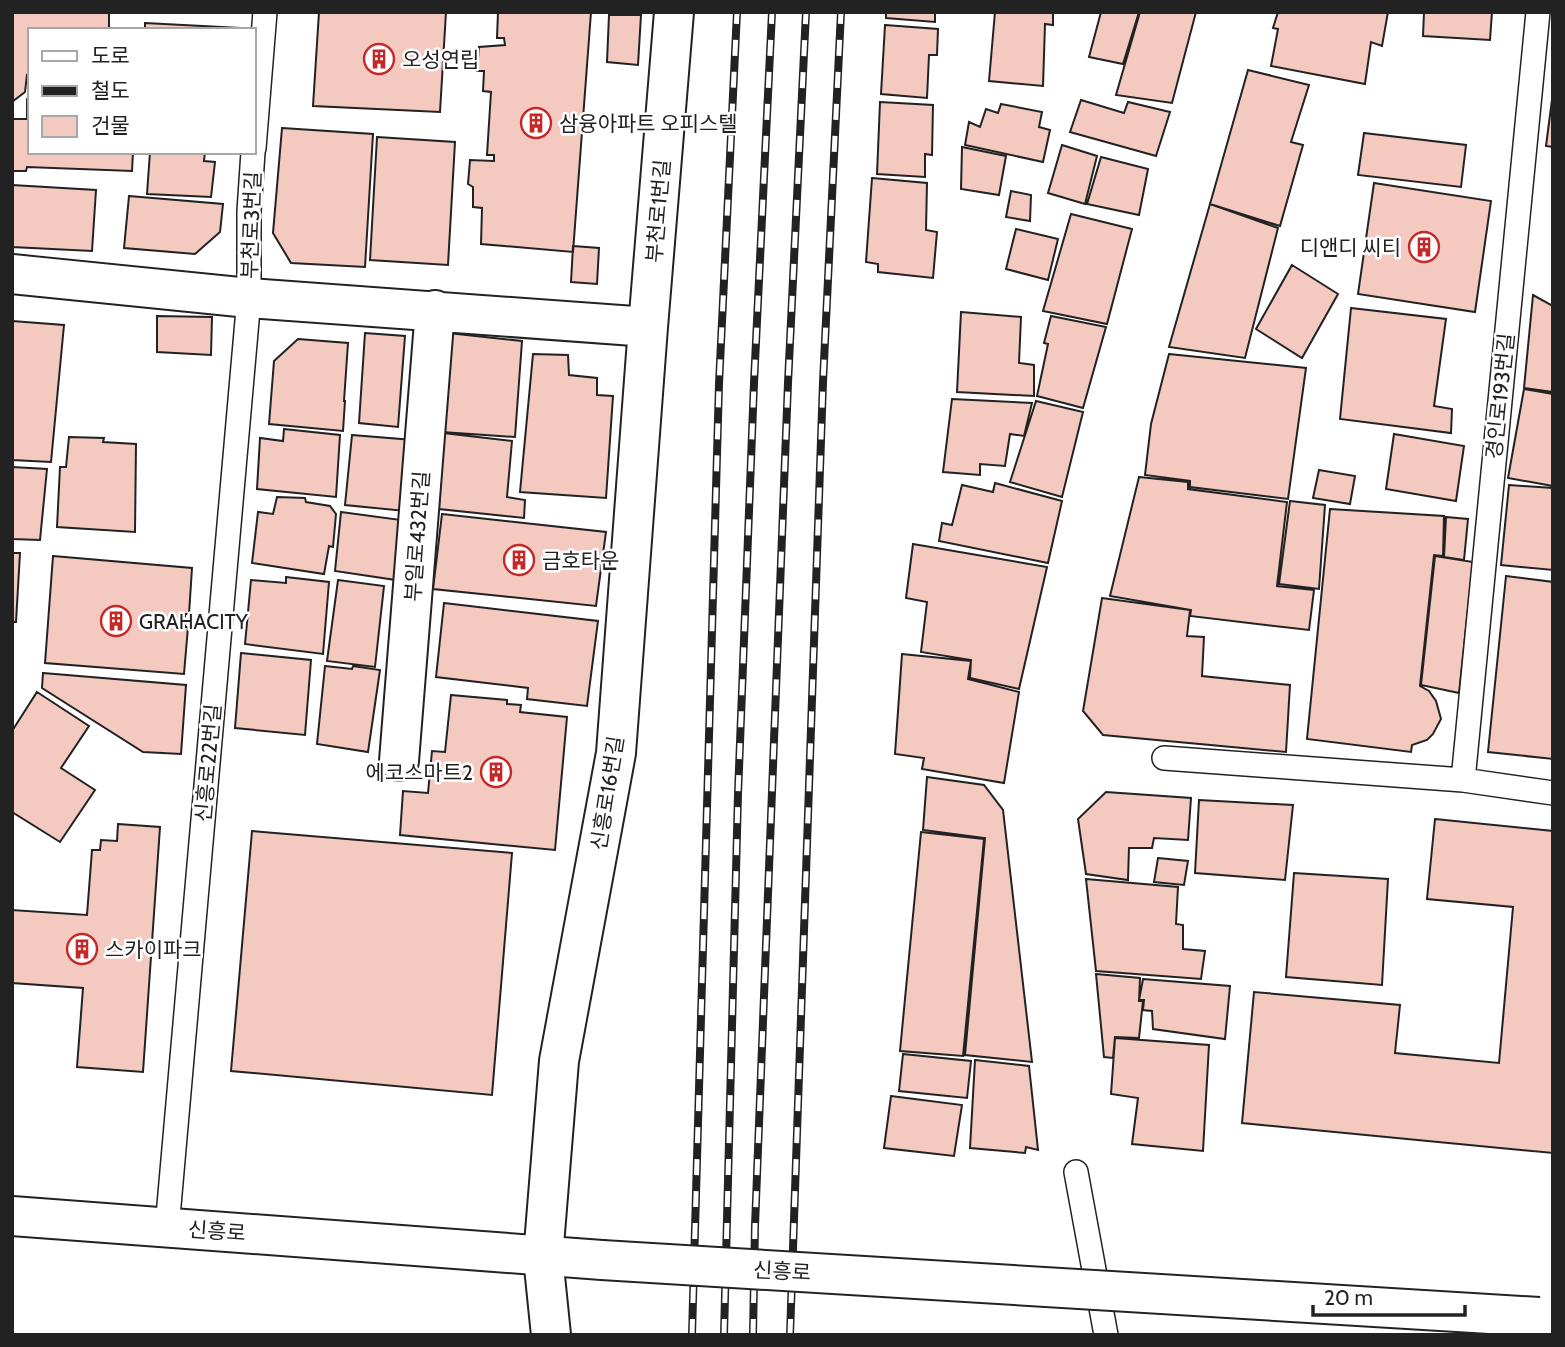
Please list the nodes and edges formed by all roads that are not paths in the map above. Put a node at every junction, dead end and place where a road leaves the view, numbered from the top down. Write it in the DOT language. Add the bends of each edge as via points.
graph roads {
  1 [pos="265,12"];
  2 [pos="674,12"];
  3 [pos="1538,12"];
  4 [pos="256,125"];
  5 [pos="254,154"];
  6 [pos="12,274"];
  7 [pos="249,298"];
  8 [pos="435,310"];
  9 [pos="648,327"];
  10 [pos="1164,758"];
  11 [pos="399,761"];
  12 [pos="1463,780"];
  13 [pos="1553,793"];
  14 [pos="1076,1172"];
  15 [pos="12,1216"];
  16 [pos="167,1227"];
  17 [pos="543,1257"];
  18 [pos="1546,1317"];
  19 [pos="551,1335"];
  20 [pos="1106,1335"];
  1 -- 4 [label="lane, 부천로3번길"];
  2 -- 9 [label="street, 부천로1번길"];
  3 -- 12 [label="lane, 경인로193번길"];
  5 -- 7 [label="lane, 부천로3번길"];
  6 -- 7 [label="street"];
  7 -- 8 [label="street"];
  7 -- 16 [label="lane, 신흥로22번길"];
  8 -- 9 [label="street"];
  8 -- 11 [label="street, 부일로432번길"];
  9 -- 17 [label="street, 신흥로16번길" via="616,753 559,1061"];
  10 -- 12 [label="lane"];
  12 -- 13 [label="lane"];
  14 -- 20 [label="lane"];
  15 -- 16 [label="street, 신흥로"];
  16 -- 17 [label="street, 신흥로"];
  17 -- 18 [label="street, 신흥로, bridge"];
  17 -- 19 [label="street, 신흥로16번길"];
}
